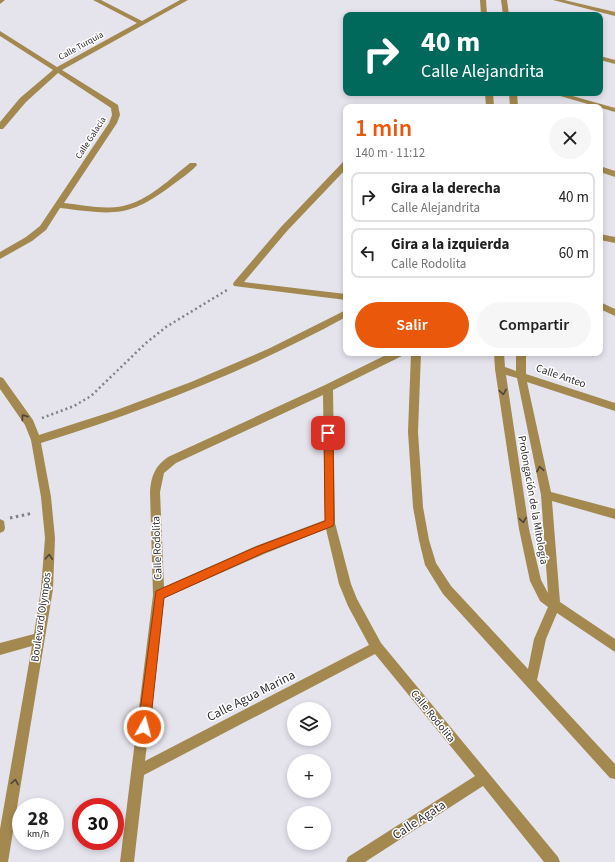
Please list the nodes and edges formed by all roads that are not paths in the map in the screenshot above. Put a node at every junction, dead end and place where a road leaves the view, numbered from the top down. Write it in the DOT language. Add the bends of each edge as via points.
graph roads {
  1 [pos="2,0"];
  2 [pos="96,0"];
  3 [pos="184,0"];
  4 [pos="482,0"];
  5 [pos="504,0"];
  6 [pos="559,0"];
  7 [pos="0,2"];
  8 [pos="484,12"];
  9 [pos="506,12"];
  10 [pos="615,14"];
  11 [pos="142,22"];
  12 [pos="0,33"];
  13 [pos="603,59"];
  14 [pos="615,62"];
  15 [pos="57,70"];
  16 [pos="565,96"];
  17 [pos="594,104"];
  18 [pos="603,107"];
  19 [pos="615,110"];
  20 [pos="0,127"];
  21 [pos="193,165"];
  22 [pos="343,167"];
  23 [pos="603,170"];
  24 [pos="615,174"];
  25 [pos="58,205"];
  26 [pos="603,238"];
  27 [pos="615,240"];
  28 [pos="1,253"];
  29 [pos="343,297"];
  30 [pos="603,307"];
  31 [pos="615,313"];
  32 [pos="343,315"];
  33 [pos="393,356"];
  34 [pos="416,356"];
  35 [pos="499,356"];
  36 [pos="521,356"];
  37 [pos="500,369"];
  38 [pos="521,375"];
  39 [pos="0,381"];
  40 [pos="328,388"];
  41 [pos="615,407"];
  42 [pos="36,440"];
  43 [pos="546,495"];
  44 [pos="615,514"];
  45 [pos="3,521"];
  46 [pos="330,523"];
  47 [pos="0,528"];
  48 [pos="159,595"];
  49 [pos="555,606"];
  50 [pos="39,638"];
  51 [pos="615,646"];
  52 [pos="377,647"];
  53 [pos="0,649"];
  54 [pos="531,681"];
  55 [pos="139,771"];
  56 [pos="615,773"];
  57 [pos="484,778"];
  58 [pos="1,862"];
  59 [pos="127,862"];
  60 [pos="353,862"];
  61 [pos="553,862"];
  1 -- 7 [label="street"];
  2 -- 11 [label="street"];
  3 -- 11 [label="street, Calle Turquia"];
  4 -- 8 [label="street"];
  5 -- 9 [label="street"];
  6 -- 10 [label="street"];
  11 -- 15 [label="street, Calle Turquia"];
  12 -- 15 [label="street, Calle Galacia"];
  13 -- 14 [label="street"];
  15 -- 20 [label="street, Calle Turquia" via="23,100"];
  15 -- 25 [label="street, Calle Galacia" via="115,107 116,115"];
  16 -- 17 [label="street"];
  18 -- 19 [label="street"];
  21 -- 25 [label="street" via="151,196 124,209 105,210"];
  22 -- 29 [label="street" via="284,229 237,284"];
  23 -- 24 [label="street"];
  25 -- 28 [label="street, Calle Galacia" via="43,228 29,239"];
  26 -- 27 [label="street"];
  30 -- 31 [label="street"];
  32 -- 42 [label="street" via="296,341 206,382 107,418"];
  33 -- 40 [label="street, Calle Rodolita"];
  34 -- 54 [label="street" via="413,432 418,507 431,565 447,590"];
  35 -- 37 [label="street, Prolongación de la Mitología"];
  36 -- 38 [label="street, Prolongación de la Mitología"];
  37 -- 38 [label="street, Calle Anteo"];
  37 -- 49 [label="street, Prolongación de la Mitología, one-way" via="529,552 536,581 544,597"];
  38 -- 41 [label="street, Calle Anteo"];
  43 -- 38 [label="street, Prolongación de la Mitología, one-way"];
  42 -- 39 [label="street, Boulevard Olympos, one-way" via="28,423"];
  40 -- 46 [label="street, Calle Rodolita"];
  40 -- 48 [label="street, Calle Rodolita" via="161,467 156,477 155,492"];
  50 -- 42 [label="street, Boulevard Olympos, one-way" via="47,589 50,538"];
  43 -- 44 [label="street"];
  43 -- 49 [label="street, Prolongación de la Mitología"];
  45 -- 47 [label="street"];
  46 -- 48 [label="street" via="260,550"];
  46 -- 52 [label="street, Calle Rodolita" via="345,584"];
  48 -- 55 [label="street, Calle Rodolita"];
  49 -- 51 [label="street"];
  49 -- 54 [label="street" via="540,639"];
  50 -- 53 [label="street"];
  58 -- 50 [label="street, Boulevard Olympos, one-way"];
  52 -- 55 [label="street, Calle Agua Marina"];
  52 -- 57 [label="street, Calle Rodolita"];
  54 -- 56 [label="street"];
  55 -- 59 [label="street, Calle Rodolita"];
  57 -- 60 [label="street, Calle Agata"];
  57 -- 61 [label="street, Calle Rodolita"];
}
